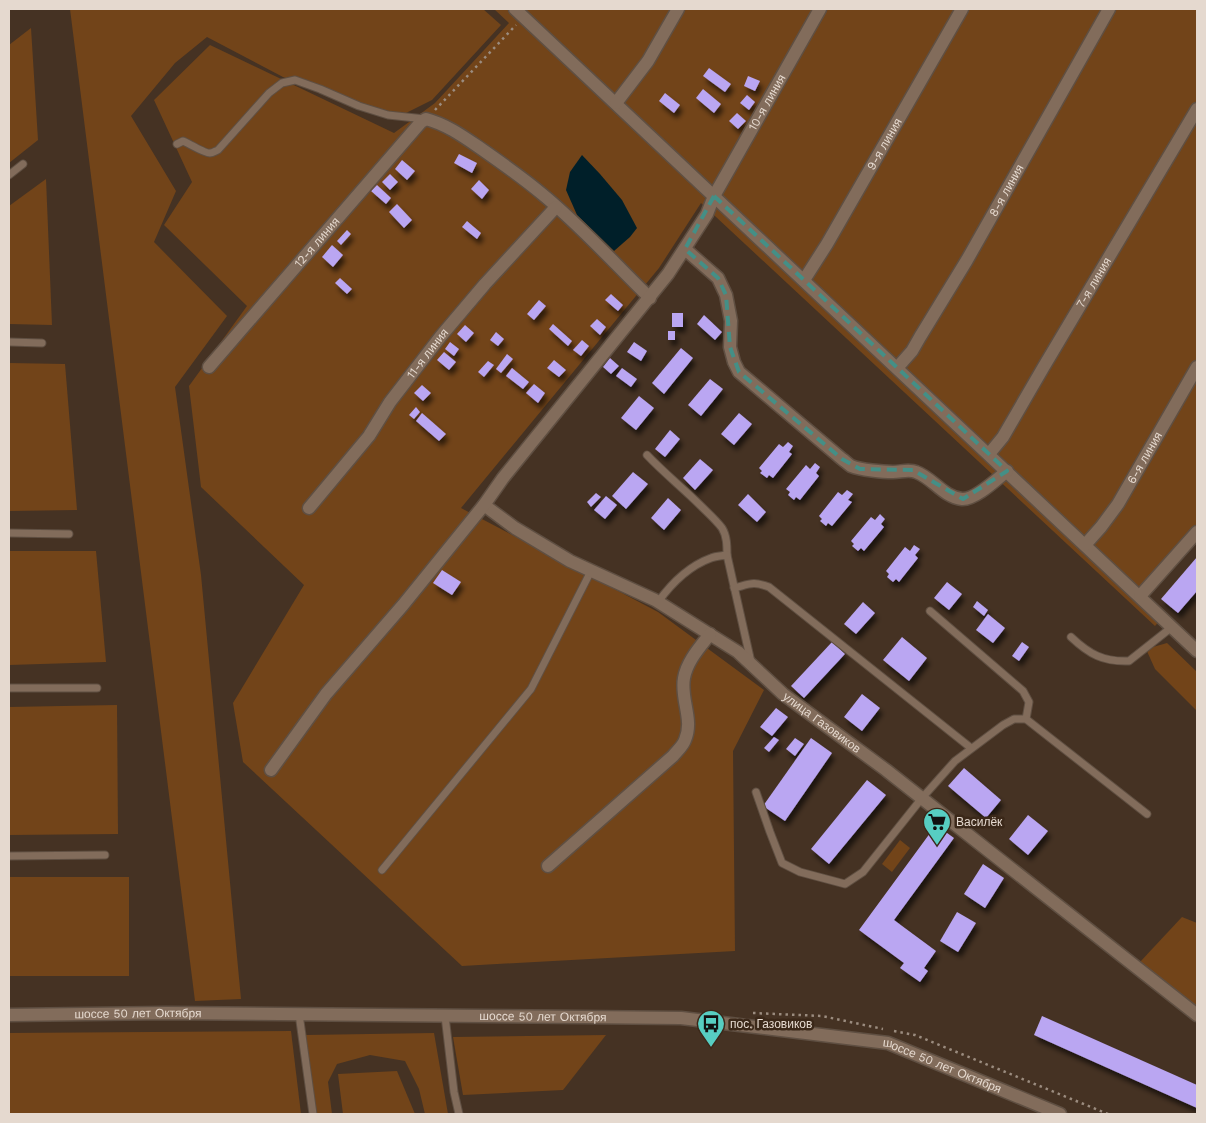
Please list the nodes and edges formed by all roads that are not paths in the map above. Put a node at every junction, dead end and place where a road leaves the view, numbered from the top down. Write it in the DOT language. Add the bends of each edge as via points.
graph roads {
  1 [pos="678,9"];
  2 [pos="820,9"];
  3 [pos="962,9"];
  4 [pos="1109,9"];
  5 [pos="525,13"];
  6 [pos="616,103"];
  7 [pos="1197,109"];
  8 [pos="426,119"];
  9 [pos="177,144"];
  10 [pos="23,164"];
  11 [pos="9,175"];
  12 [pos="714,196"];
  13 [pos="556,207"];
  14 [pos="685,249"];
  15 [pos="804,280"];
  16 [pos="650,298"];
  17 [pos="9,342"];
  18 [pos="42,343"];
  19 [pos="209,367"];
  20 [pos="1197,367"];
  21 [pos="897,368"];
  22 [pos="989,454"];
  23 [pos="647,455"];
  24 [pos="1007,471"];
  25 [pos="484,505"];
  26 [pos="309,508"];
  27 [pos="1197,532"];
  28 [pos="9,533"];
  29 [pos="69,534"];
  30 [pos="1086,545"];
  31 [pos="727,555"];
  32 [pos="590,571"];
  33 [pos="734,588"];
  34 [pos="1140,596"];
  35 [pos="658,602"];
  36 [pos="930,611"];
  37 [pos="1172,627"];
  38 [pos="710,634"];
  39 [pos="1071,637"];
  40 [pos="1197,651"];
  41 [pos="751,664"];
  42 [pos="9,688"];
  43 [pos="98,688"];
  44 [pos="1026,719"];
  45 [pos="971,748"];
  46 [pos="271,770"];
  47 [pos="756,792"];
  48 [pos="922,798"];
  49 [pos="1147,814"];
  50 [pos="106,855"];
  51 [pos="9,856"];
  52 [pos="548,866"];
  53 [pos="382,870"];
  54 [pos="299,1014"];
  55 [pos="9,1015"];
  56 [pos="1197,1015"];
  57 [pos="445,1016"];
  58 [pos="312,1114"];
  59 [pos="459,1114"];
  60 [pos="1060,1114"];
  1 -- 6 [label="street" via="648,61"];
  2 -- 12 [label="street, 10-я линия"];
  3 -- 15 [label="street, 9-я линия"];
  4 -- 21 [label="street, 8-я линия" via="962,268 916,344"];
  5 -- 6 [label="street"];
  6 -- 12 [label="street"];
  7 -- 22 [label="street, 7-я линия" via="1020,410"];
  8 -- 9 [label="lane" via="359,106 295,80 282,83 269,93 218,150 210,154 183,141"];
  8 -- 13 [label="street" via="454,131 502,163"];
  8 -- 19 [label="street, 12-я линия"];
  10 -- 11 [label="lane"];
  12 -- 14 [label="street, 10-я линия"];
  12 -- 15 [label="street"];
  13 -- 16 [label="street"];
  13 -- 26 [label="street, 11-я линия" via="448,329 390,402 369,436"];
  14 -- 16 [label="street, 10-я линия"];
  14 -- 24 [label="street" via="718,278 726,296 732,321 730,347 739,372 842,460 860,468 893,472 914,470 943,491 963,499 980,492"];
  15 -- 21 [label="street"];
  16 -- 25 [label="street, 10-я линия"];
  17 -- 18 [label="lane"];
  20 -- 30 [label="street, 6-я линия" via="1118,504"];
  21 -- 22 [label="street"];
  22 -- 24 [label="street"];
  23 -- 31 [label="lane" via="723,530"];
  24 -- 30 [label="street"];
  25 -- 32 [label="street, улица Газовиков" via="515,528"];
  25 -- 46 [label="street, 10-я линия" via="326,694"];
  27 -- 34 [label="street"];
  28 -- 29 [label="lane"];
  30 -- 34 [label="street"];
  31 -- 33 [label="lane"];
  31 -- 35 [label="lane" via="712,558 690,570"];
  32 -- 35 [label="street, улица Газовиков"];
  32 -- 53 [label="lane" via="531,689"];
  33 -- 41 [label="lane"];
  33 -- 45 [label="lane" via="752,583 769,587"];
  34 -- 37 [label="street"];
  35 -- 38 [label="street, улица Газовиков"];
  36 -- 44 [label="lane" via="1023,691 1029,702"];
  37 -- 39 [label="lane" via="1129,661 1103,659"];
  37 -- 40 [label="street"];
  38 -- 41 [label="street, улица Газовиков"];
  38 -- 52 [label="street" via="689,663 684,678 688,733 684,742 673,756"];
  41 -- 48 [label="street, улица Газовиков" via="783,694"];
  42 -- 43 [label="lane"];
  44 -- 45 [label="lane" via="1014,719 1003,724"];
  44 -- 49 [label="lane"];
  45 -- 48 [label="lane"];
  47 -- 48 [label="lane" via="782,863 800,872 845,884 862,872"];
  48 -- 56 [label="street, улица Газовиков"];
  50 -- 51 [label="lane"];
  54 -- 55 [label="street, шоссе 50 лет Октября"];
  54 -- 57 [label="street, шоссе 50 лет Октября"];
  54 -- 58 [label="lane"];
  57 -- 59 [label="lane"];
  57 -- 60 [label="street, шоссе 50 лет Октября" via="681,1018 888,1043"];
}
